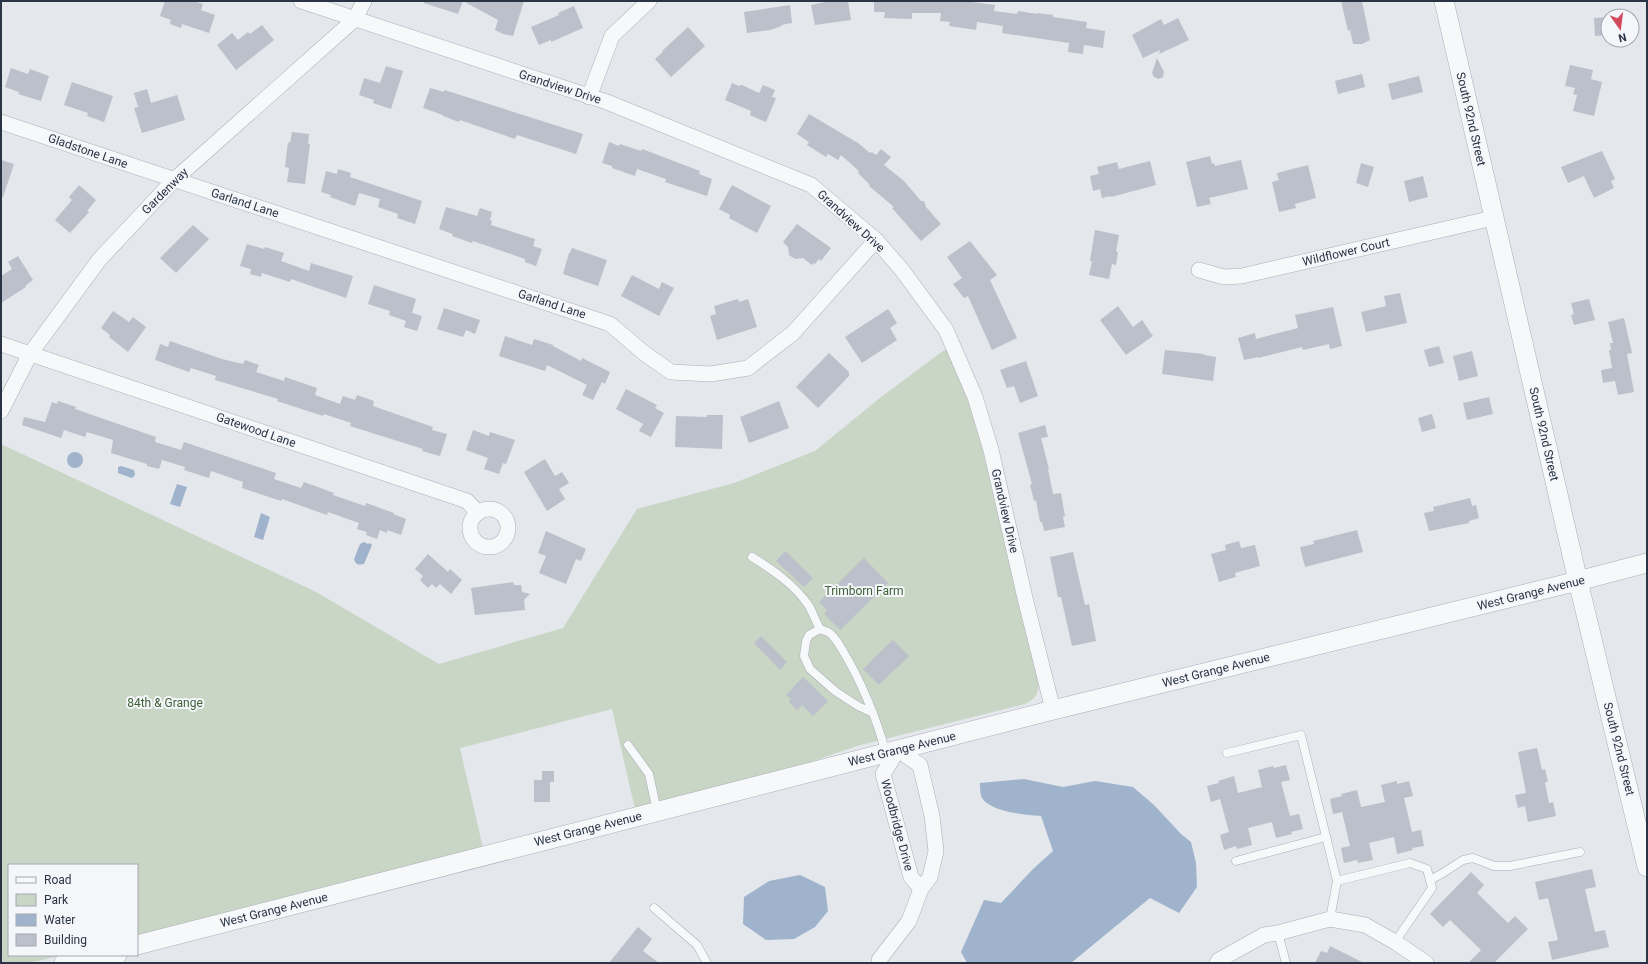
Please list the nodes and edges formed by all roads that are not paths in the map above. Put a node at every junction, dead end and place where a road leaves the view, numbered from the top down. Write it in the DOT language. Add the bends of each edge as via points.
graph roads {
  1 [pos="301,1"];
  2 [pos="364,1"];
  3 [pos="649,1"];
  4 [pos="1444,1"];
  5 [pos="355,19"];
  6 [pos="589,97"];
  7 [pos="1,122"];
  8 [pos="174,180"];
  9 [pos="1493,218"];
  10 [pos="876,240"];
  11 [pos="1199,270"];
  12 [pos="1,344"];
  13 [pos="30,354"];
  14 [pos="1,411"];
  15 [pos="478,513"];
  16 [pos="752,557"];
  17 [pos="1647,562"];
  18 [pos="1578,581"];
  19 [pos="820,629"];
  20 [pos="1052,710"];
  21 [pos="873,713"];
  22 [pos="628,745"];
  23 [pos="892,751"];
  24 [pos="1227,753"];
  25 [pos="658,811"];
  26 [pos="1326,837"];
  27 [pos="1580,852"];
  28 [pos="1236,861"];
  29 [pos="1647,866"];
  30 [pos="1337,880"];
  31 [pos="1430,880"];
  32 [pos="921,889"];
  33 [pos="654,908"];
  34 [pos="1330,920"];
  35 [pos="1278,933"];
  36 [pos="1395,942"];
  37 [pos="138,946"];
  38 [pos="92,956"];
  39 [pos="114,956"];
  40 [pos="876,962"];
  41 [pos="64,963"];
  42 [pos="96,963"];
  43 [pos="707,963"];
  44 [pos="1216,963"];
  45 [pos="1286,963"];
  46 [pos="1426,963"];
  1 -- 5 [label="street"];
  2 -- 5 [label="street, Gardenway"];
  3 -- 6 [label="street" via="612,36"];
  4 -- 9 [label="street, South 92nd Street"];
  5 -- 6 [label="street, Grandview Drive"];
  5 -- 8 [label="street, Gardenway"];
  6 -- 10 [label="street, Grandview Drive" via="615,105 811,185"];
  7 -- 8 [label="street, Gladstone Lane"];
  8 -- 10 [label="street, Garland Lane" via="610,324 671,372 711,374 748,368 793,333"];
  8 -- 13 [label="street, Gardenway" via="98,260"];
  9 -- 11 [label="street, Wildflower Court" via="1242,276 1224,277"];
  9 -- 18 [label="street, South 92nd Street"];
  10 -- 20 [label="street, Grandview Drive" via="902,270 946,330 975,397"];
  12 -- 13 [label="street, Gatewood Lane"];
  13 -- 14 [label="street, Gardenway"];
  13 -- 15 [label="street, Gatewood Lane" via="467,501"];
  16 -- 19 [label="lane" via="775,571 799,595 809,606"];
  17 -- 18 [label="street, West Grange Avenue"];
  18 -- 20 [label="street, West Grange Avenue"];
  18 -- 29 [label="street, South 92nd Street"];
  19 -- 21 [label="lane" via="835,639 852,666"];
  19 -- 21 [label="lane" via="806,641 804,656 810,669 835,690"];
  20 -- 23 [label="street, West Grange Avenue"];
  21 -- 23 [label="lane"];
  22 -- 25 [label="lane" via="652,779"];
  23 -- 25 [label="street, West Grange Avenue"];
  23 -- 32 [label="street, Woodbridge Drive" via="883,774 911,877"];
  23 -- 32 [label="street, Woodbridge Drive" via="920,765 932,816 936,851 930,877"];
  24 -- 26 [label="lane" via="1301,735"];
  25 -- 37 [label="street, West Grange Avenue"];
  26 -- 28 [label="lane"];
  26 -- 30 [label="lane"];
  27 -- 31 [label="lane" via="1510,866 1494,866 1474,858 1463,860"];
  30 -- 31 [label="lane" via="1410,863 1427,869"];
  30 -- 34 [label="lane"];
  31 -- 36 [label="lane" via="1432,888"];
  32 -- 40 [label="street, Woodbridge Drive" via="909,921"];
  33 -- 43 [label="lane" via="697,945"];
  34 -- 35 [label="street"];
  34 -- 36 [label="street" via="1365,925"];
  35 -- 44 [label="street" via="1264,935"];
  35 -- 45 [label="lane"];
  36 -- 46 [label="street"];
  38 -- 41 [label="street"];
  39 -- 42 [label="street"];
}
